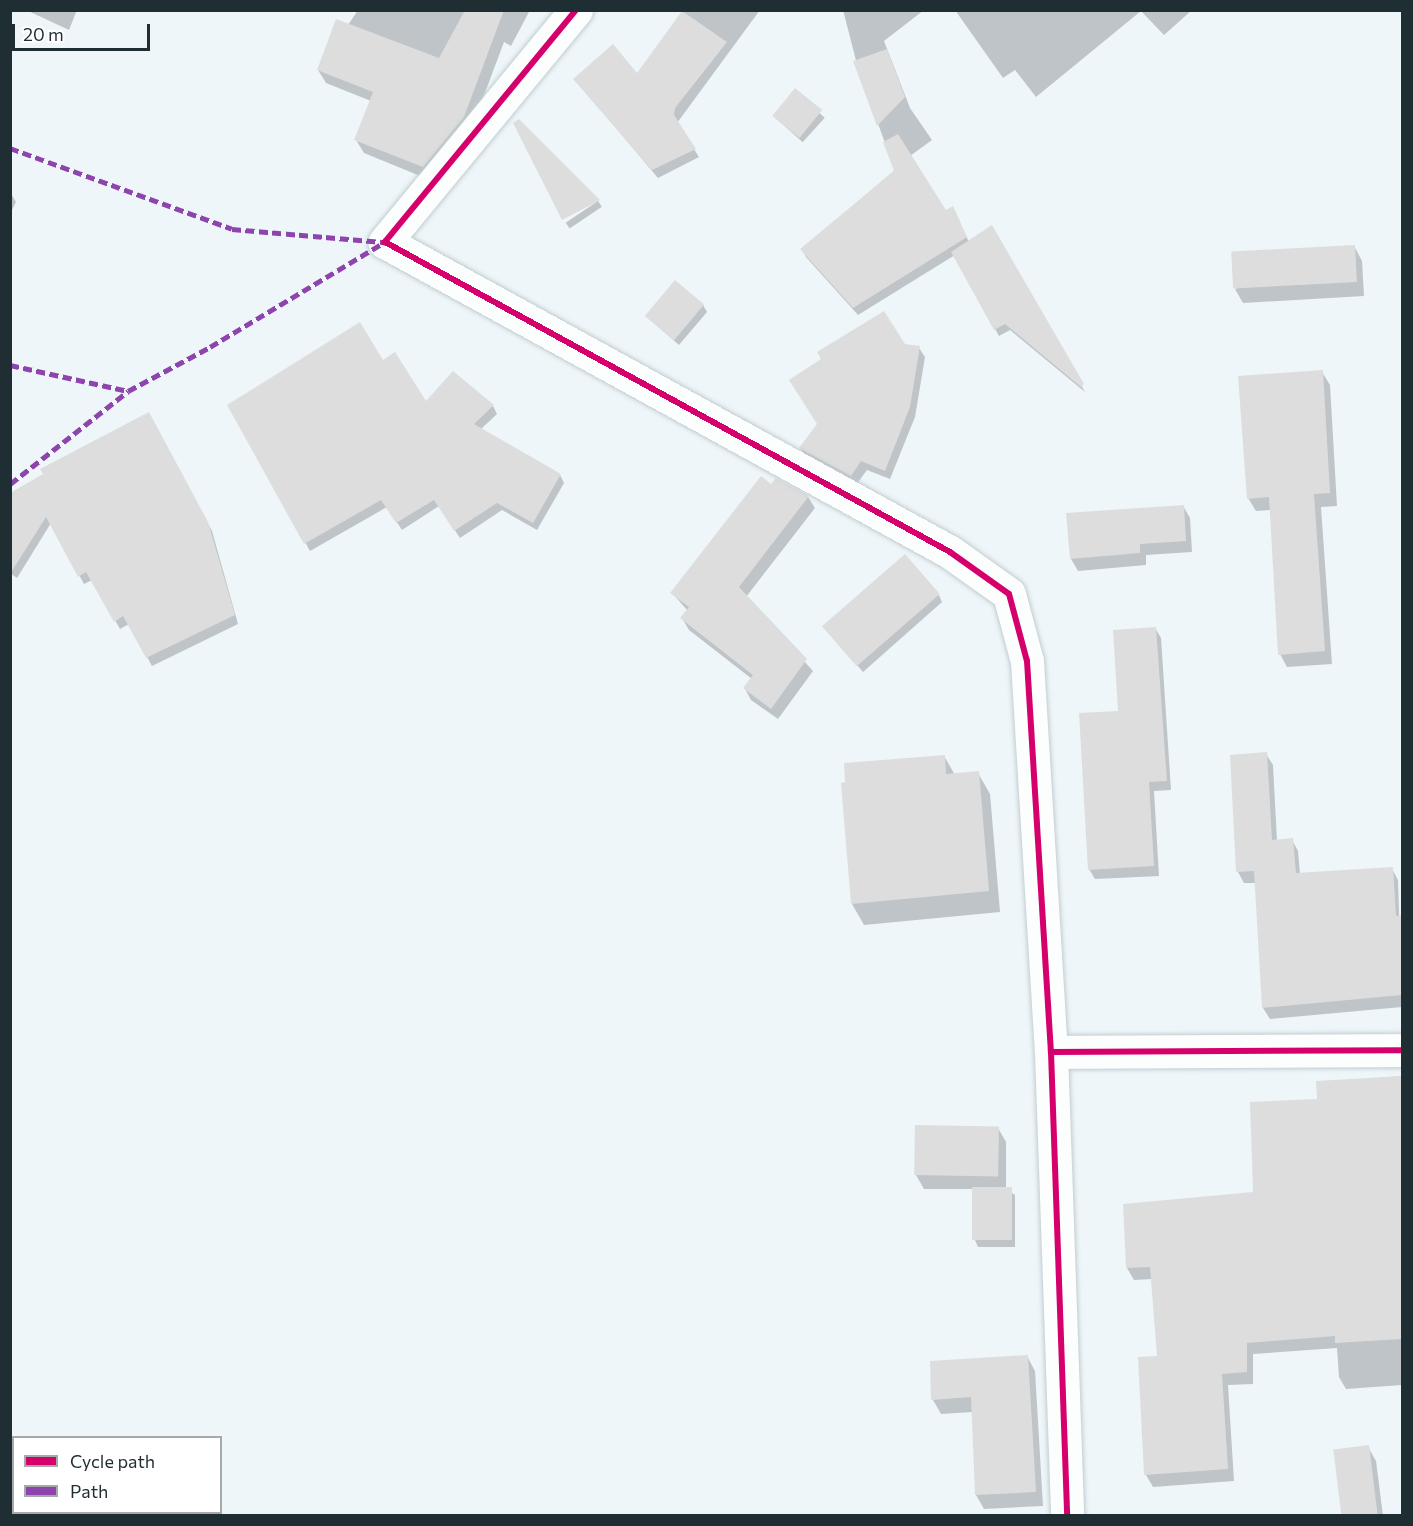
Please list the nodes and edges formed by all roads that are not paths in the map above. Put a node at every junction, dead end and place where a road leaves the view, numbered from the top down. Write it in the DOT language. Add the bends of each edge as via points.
graph roads {
  1 [pos="576,10"];
  2 [pos="1402,1050"];
  3 [pos="1051,1052"];
  4 [pos="1067,1515"];
  1 -- 3 [label="street" via="385,242 950,552 1009,594 1027,661"];
  2 -- 3 [label="street"];
  3 -- 4 [label="street"];
}
